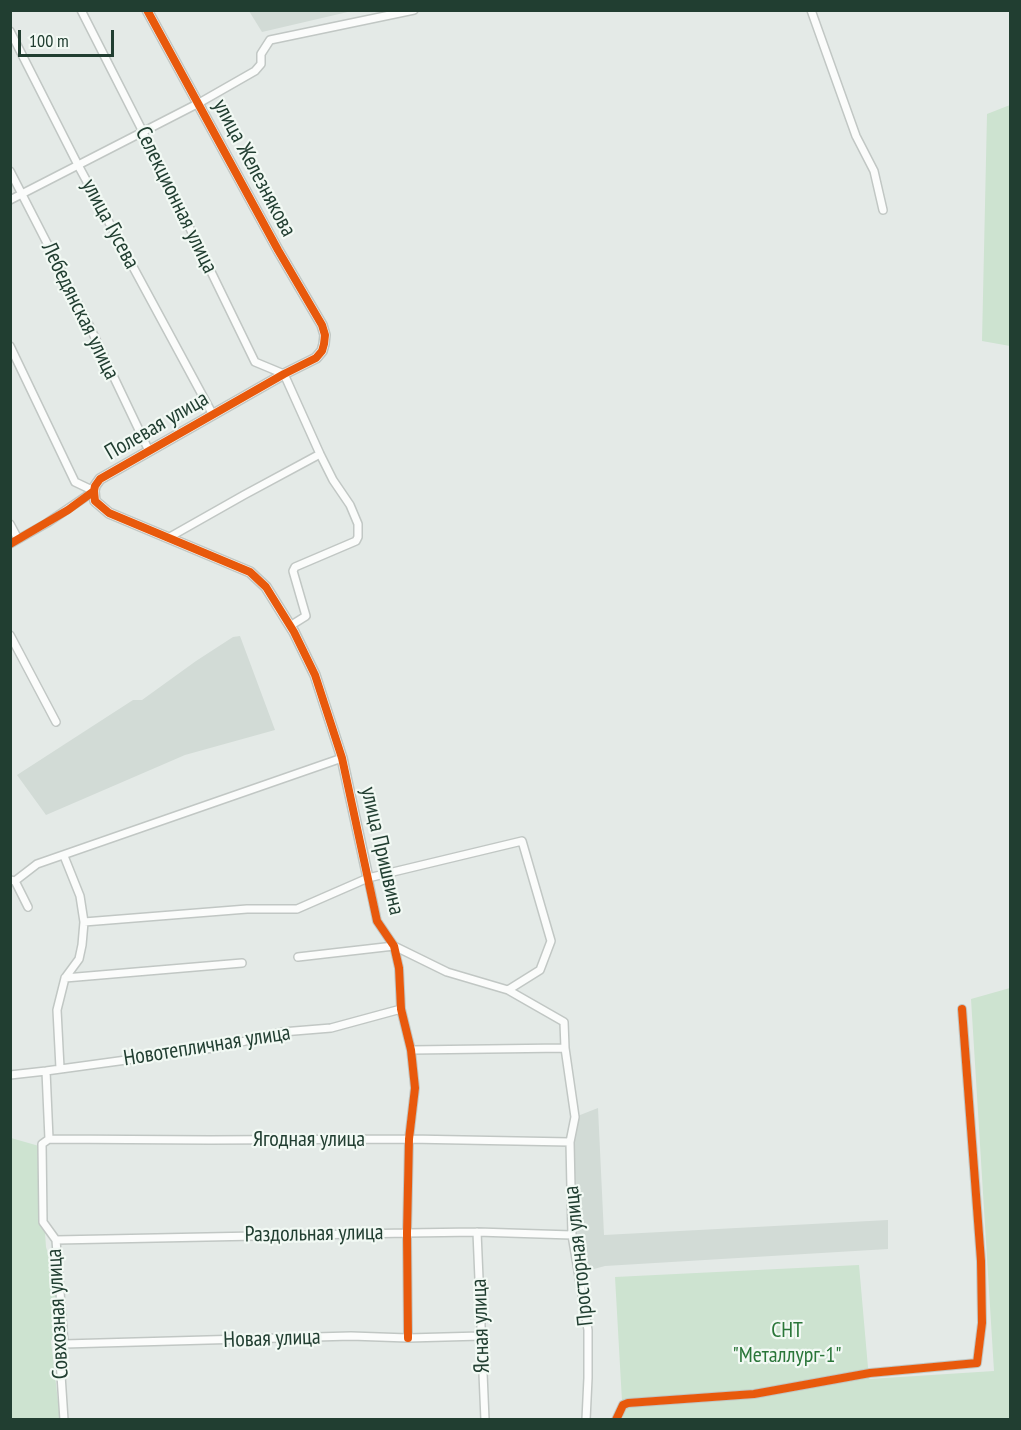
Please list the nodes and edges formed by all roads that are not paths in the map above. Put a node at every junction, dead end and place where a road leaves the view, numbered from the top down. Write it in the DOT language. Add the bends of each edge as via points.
graph roads {
  1 [pos="81,10"];
  2 [pos="147,10"];
  3 [pos="414,10"];
  4 [pos="811,10"];
  5 [pos="10,31"];
  6 [pos="199,103"];
  7 [pos="143,132"];
  8 [pos="78,165"];
  9 [pos="10,171"];
  10 [pos="22,194"];
  11 [pos="10,200"];
  12 [pos="883,210"];
  13 [pos="324,344"];
  14 [pos="10,346"];
  15 [pos="284,374"];
  16 [pos="213,416"];
  17 [pos="149,451"];
  18 [pos="320,454"];
  19 [pos="94,491"];
  20 [pos="10,524"];
  21 [pos="168,538"];
  22 [pos="18,540"];
  23 [pos="10,544"];
  24 [pos="290,626"];
  25 [pos="10,635"];
  26 [pos="56,722"];
  27 [pos="342,758"];
  28 [pos="64,856"];
  29 [pos="368,878"];
  30 [pos="13,881"];
  31 [pos="28,907"];
  32 [pos="84,922"];
  33 [pos="394,946"];
  34 [pos="298,957"];
  35 [pos="242,963"];
  36 [pos="65,978"];
  37 [pos="508,990"];
  38 [pos="401,1009"];
  39 [pos="962,1009"];
  40 [pos="565,1048"];
  41 [pos="411,1050"];
  42 [pos="60,1068"];
  43 [pos="46,1071"];
  44 [pos="10,1075"];
  45 [pos="49,1139"];
  46 [pos="409,1139"];
  47 [pos="570,1142"];
  48 [pos="477,1232"];
  49 [pos="407,1233"];
  50 [pos="572,1235"];
  51 [pos="56,1240"];
  52 [pos="481,1336"];
  53 [pos="408,1338"];
  54 [pos="64,1344"];
  55 [pos="64,1419"];
  56 [pos="485,1419"];
  57 [pos="586,1419"];
  58 [pos="615,1419"];
  1 -- 7 [label="street, Селекционная улица"];
  2 -- 6 [label="street, улица Железнякова"];
  3 -- 6 [label="street" via="270,40 255,71"];
  4 -- 12 [label="street" via="856,136 874,171"];
  5 -- 8 [label="street, улица Гусева"];
  6 -- 7 [label="street"];
  6 -- 13 [label="street, улица Железнякова" via="322,325"];
  7 -- 8 [label="street"];
  7 -- 15 [label="street, Селекционная улица" via="255,362"];
  8 -- 10 [label="street"];
  8 -- 16 [label="street, улица Гусева"];
  9 -- 10 [label="street, Лебедянская улица"];
  10 -- 11 [label="street"];
  10 -- 17 [label="street, Лебедянская улица"];
  13 -- 15 [label="street, Полевая улица" via="316,358"];
  14 -- 19 [label="street" via="75,482"];
  15 -- 16 [label="street, Полевая улица"];
  15 -- 18 [label="street"];
  16 -- 17 [label="street, Полевая улица"];
  17 -- 19 [label="street, Полевая улица" via="100,479"];
  18 -- 21 [label="street"];
  18 -- 24 [label="street" via="350,505 358,524 358,537 295,567 306,616"];
  19 -- 21 [label="street, улица Пришвина" via="95,501 109,513"];
  19 -- 22 [label="street, Полевая улица"];
  20 -- 22 [label="street"];
  21 -- 24 [label="street, улица Пришвина" via="250,572 266,587"];
  22 -- 23 [label="street, Полевая улица"];
  24 -- 27 [label="street, улица Пришвина" via="315,675"];
  25 -- 26 [label="street"];
  27 -- 28 [label="street"];
  27 -- 29 [label="street, улица Пришвина"];
  28 -- 30 [label="street" via="37,864"];
  28 -- 32 [label="street" via="80,896"];
  29 -- 32 [label="street, улица Пришвина" via="297,909 247,909"];
  29 -- 33 [label="street, улица Пришвина" via="377,921"];
  29 -- 37 [label="street" via="522,841 550,941 540,970"];
  30 -- 31 [label="street"];
  32 -- 36 [label="street" via="79,959"];
  33 -- 34 [label="street"];
  33 -- 37 [label="street" via="447,972"];
  33 -- 38 [label="street, улица Пришвина"];
  35 -- 36 [label="street"];
  36 -- 42 [label="street" via="57,1010"];
  37 -- 40 [label="street, Просторная улица" via="564,1022"];
  38 -- 41 [label="street, улица Пришвина"];
  38 -- 42 [label="street, Новотепличная улица" via="331,1028 282,1032 221,1047"];
  39 -- 58 [label="street" via="981,1261 982,1323 977,1363 870,1373 754,1394 628,1403"];
  40 -- 41 [label="street"];
  40 -- 47 [label="street, Просторная улица" via="575,1116"];
  41 -- 46 [label="street, улица Пришвина" via="415,1088"];
  42 -- 43 [label="street, Новотепличная улица"];
  43 -- 44 [label="street, Новотепличная улица"];
  43 -- 45 [label="street, Совхозная улица"];
  45 -- 46 [label="street, Ягодная улица"];
  45 -- 51 [label="street, Совхозная улица" via="42,1144 43,1222"];
  46 -- 47 [label="street, Ягодная улица"];
  46 -- 49 [label="street, улица Пришвина"];
  47 -- 50 [label="street, Просторная улица"];
  48 -- 49 [label="street, Раздольная улица"];
  48 -- 50 [label="street, Раздольная улица"];
  48 -- 52 [label="street, Ясная улица"];
  49 -- 51 [label="street, Раздольная улица"];
  49 -- 53 [label="street, улица Пришвина"];
  50 -- 57 [label="street, Просторная улица" via="588,1330"];
  51 -- 54 [label="street, Совхозная улица"];
  52 -- 53 [label="street, Новая улица"];
  52 -- 56 [label="street, Ясная улица"];
  53 -- 54 [label="street, Новая улица"];
  54 -- 55 [label="street, Совхозная улица" via="60,1360"];
}
